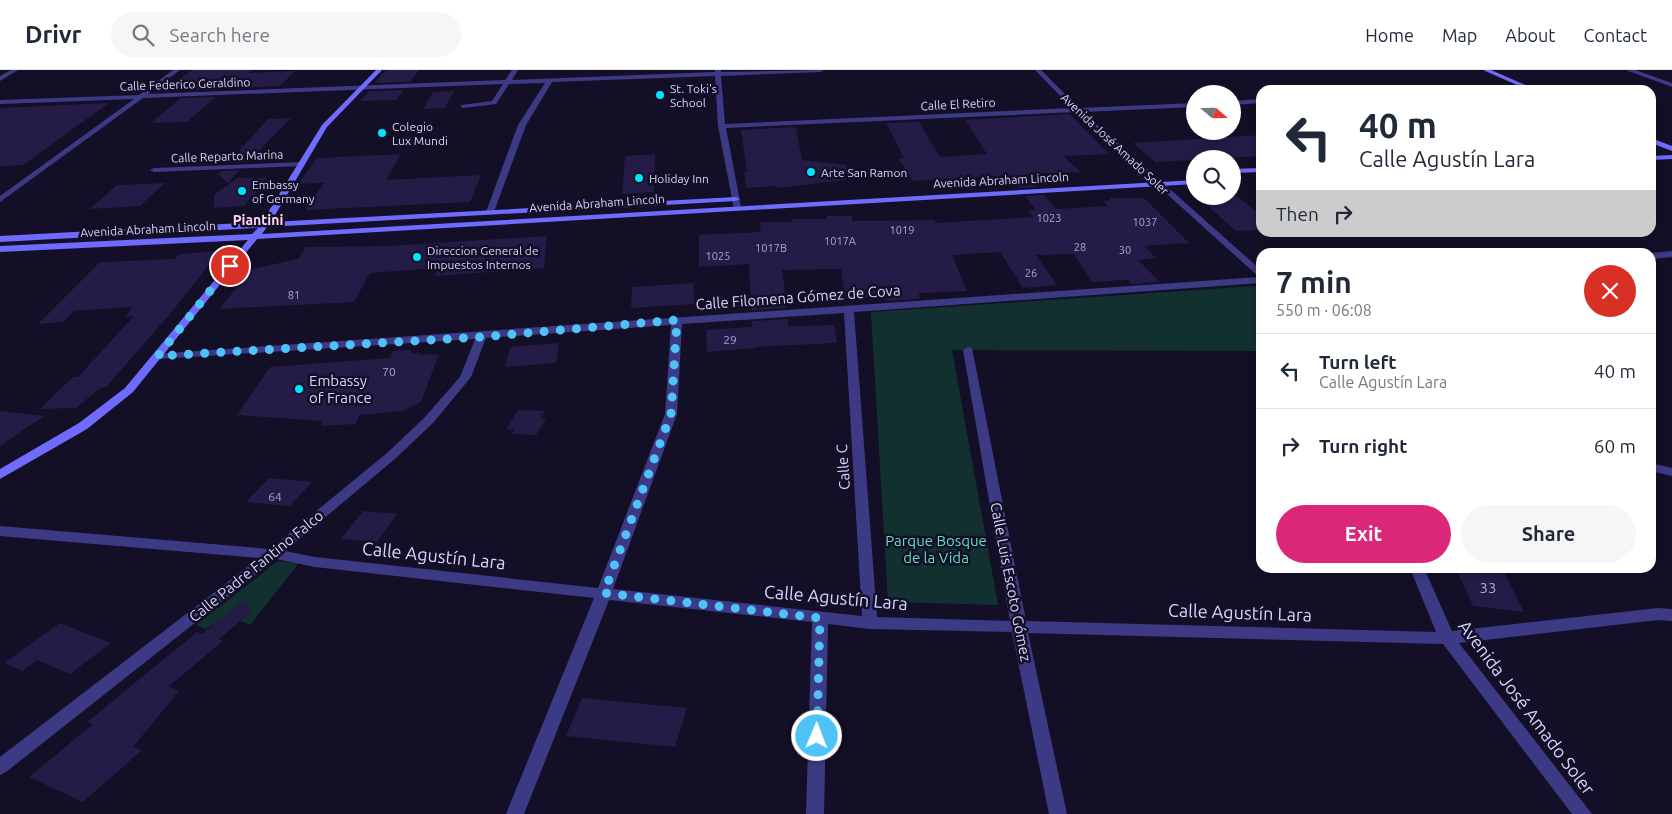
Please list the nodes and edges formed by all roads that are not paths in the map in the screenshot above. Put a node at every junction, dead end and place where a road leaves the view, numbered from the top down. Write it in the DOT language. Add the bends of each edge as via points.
graph roads {
  1 [pos="15,70"];
  2 [pos="177,70"];
  3 [pos="379,70"];
  4 [pos="514,70"];
  5 [pos="821,70"];
  6 [pos="1038,70"];
  7 [pos="1486,70"];
  8 [pos="1629,70"];
  9 [pos="718,72"];
  10 [pos="0,78"];
  11 [pos="549,82"];
  12 [pos="508,83"];
  13 [pos="1522,85"];
  14 [pos="1672,85"];
  15 [pos="360,89"];
  16 [pos="141,97"];
  17 [pos="1256,101"];
  18 [pos="0,102"];
  19 [pos="1241,102"];
  20 [pos="1186,104"];
  21 [pos="464,106"];
  22 [pos="1077,110"];
  23 [pos="722,126"];
  24 [pos="1656,143"];
  25 [pos="1656,150"];
  26 [pos="1672,151"];
  27 [pos="1656,156"];
  28 [pos="301,164"];
  29 [pos="154,170"];
  30 [pos="1256,170"];
  31 [pos="1241,171"];
  32 [pos="1186,174"];
  33 [pos="1150,176"];
  34 [pos="1256,178"];
  35 [pos="1241,179"];
  36 [pos="1186,182"];
  37 [pos="1158,184"];
  38 [pos="905,189"];
  39 [pos="746,198"];
  40 [pos="0,200"];
  41 [pos="736,203"];
  42 [pos="490,212"];
  43 [pos="263,227"];
  44 [pos="254,237"];
  45 [pos="0,239"];
  46 [pos="0,249"];
  47 [pos="1672,254"];
  48 [pos="1656,256"];
  49 [pos="1656,257"];
  50 [pos="1672,264"];
  51 [pos="1256,271"];
  52 [pos="1256,280"];
  53 [pos="849,308"];
  54 [pos="677,320"];
  55 [pos="481,337"];
  56 [pos="968,350"];
  57 [pos="158,356"];
  58 [pos="1656,468"];
  59 [pos="1672,472"];
  60 [pos="0,475"];
  61 [pos="0,531"];
  62 [pos="273,554"];
  63 [pos="1419,573"];
  64 [pos="604,593"];
  65 [pos="1672,615"];
  66 [pos="820,618"];
  67 [pos="870,623"];
  68 [pos="1019,626"];
  69 [pos="1447,638"];
  70 [pos="0,767"];
  71 [pos="514,814"];
  72 [pos="815,814"];
  73 [pos="1058,814"];
  74 [pos="1583,814"];
  1 -- 10 [label="street"];
  2 -- 16 [label="street"];
  3 -- 15 [label="main road"];
  4 -- 12 [label="street"];
  5 -- 9 [label="street, Calle Federico Geraldino"];
  6 -- 22 [label="street, Avenida José Amado Soler"];
  7 -- 13 [label="main road"];
  8 -- 14 [label="street"];
  9 -- 11 [label="street, Calle Federico Geraldino"];
  9 -- 23 [label="street"];
  11 -- 12 [label="street, Calle Federico Geraldino"];
  11 -- 42 [label="street" via="522,125"];
  12 -- 15 [label="street, Calle Federico Geraldino"];
  12 -- 21 [label="street" via="494,103"];
  15 -- 16 [label="street, Calle Federico Geraldino"];
  15 -- 28 [label="main road" via="324,126"];
  16 -- 18 [label="street, Calle Federico Geraldino"];
  16 -- 40 [label="street"];
  17 -- 19 [label="street"];
  20 -- 22 [label="street, Calle El Retiro"];
  22 -- 23 [label="street, Calle El Retiro"];
  22 -- 33 [label="street, Avenida José Amado Soler"];
  23 -- 41 [label="street"];
  24 -- 26 [label="main road"];
  25 -- 26 [label="main road"];
  26 -- 27 [label="main road"];
  28 -- 29 [label="street, Calle Reparto Marina"];
  28 -- 43 [label="main road"];
  30 -- 31 [label="main road"];
  32 -- 33 [label="main road, Avenida Abraham Lincoln"];
  33 -- 37 [label="street, Avenida José Amado Soler"];
  33 -- 38 [label="main road, Avenida Abraham Lincoln"];
  34 -- 35 [label="main road"];
  36 -- 37 [label="main road, Avenida Abraham Lincoln"];
  37 -- 41 [label="main road, Avenida Abraham Lincoln"];
  37 -- 51 [label="street, Avenida José Amado Soler"];
  39 -- 41 [label="main road, Avenida Abraham Lincoln"];
  41 -- 42 [label="main road, Avenida Abraham Lincoln"];
  41 -- 44 [label="main road, Avenida Abraham Lincoln"];
  42 -- 43 [label="main road, Avenida Abraham Lincoln"];
  43 -- 44 [label="main road"];
  43 -- 45 [label="main road, Avenida Abraham Lincoln"];
  44 -- 46 [label="main road, Avenida Abraham Lincoln"];
  44 -- 57 [label="main road"];
  47 -- 48 [label="street"];
  49 -- 50 [label="street"];
  52 -- 53 [label="street, Calle Filomena Gómez de Cova"];
  53 -- 54 [label="street, Calle Filomena Gómez de Cova"];
  53 -- 67 [label="street, Calle C"];
  54 -- 55 [label="street, Calle Filomena Gómez de Cova"];
  54 -- 64 [label="street" via="671,414"];
  55 -- 57 [label="street, Calle Filomena Gómez de Cova"];
  55 -- 62 [label="street, Calle Padre Fantino Falco" via="472,366 446,402 393,453"];
  56 -- 68 [label="street, Calle Luis Escoto Gómez"];
  57 -- 60 [label="main road" via="129,390 108,408 54,445"];
  58 -- 59 [label="street"];
  61 -- 62 [label="street, Calle Agustín Lara"];
  62 -- 64 [label="street, Calle Agustín Lara" via="315,562"];
  62 -- 70 [label="street, Calle Padre Fantino Falco"];
  63 -- 69 [label="street, Avenida José Amado Soler"];
  64 -- 66 [label="street, Calle Agustín Lara"];
  64 -- 71 [label="street"];
  65 -- 69 [label="street, Calle Agustín Lara"];
  66 -- 67 [label="street, Calle Agustín Lara"];
  66 -- 72 [label="street"];
  67 -- 68 [label="street, Calle Agustín Lara"];
  68 -- 69 [label="street, Calle Agustín Lara"];
  68 -- 73 [label="street, Calle Luis Escoto Gómez"];
  69 -- 74 [label="street, Avenida José Amado Soler"];
}
